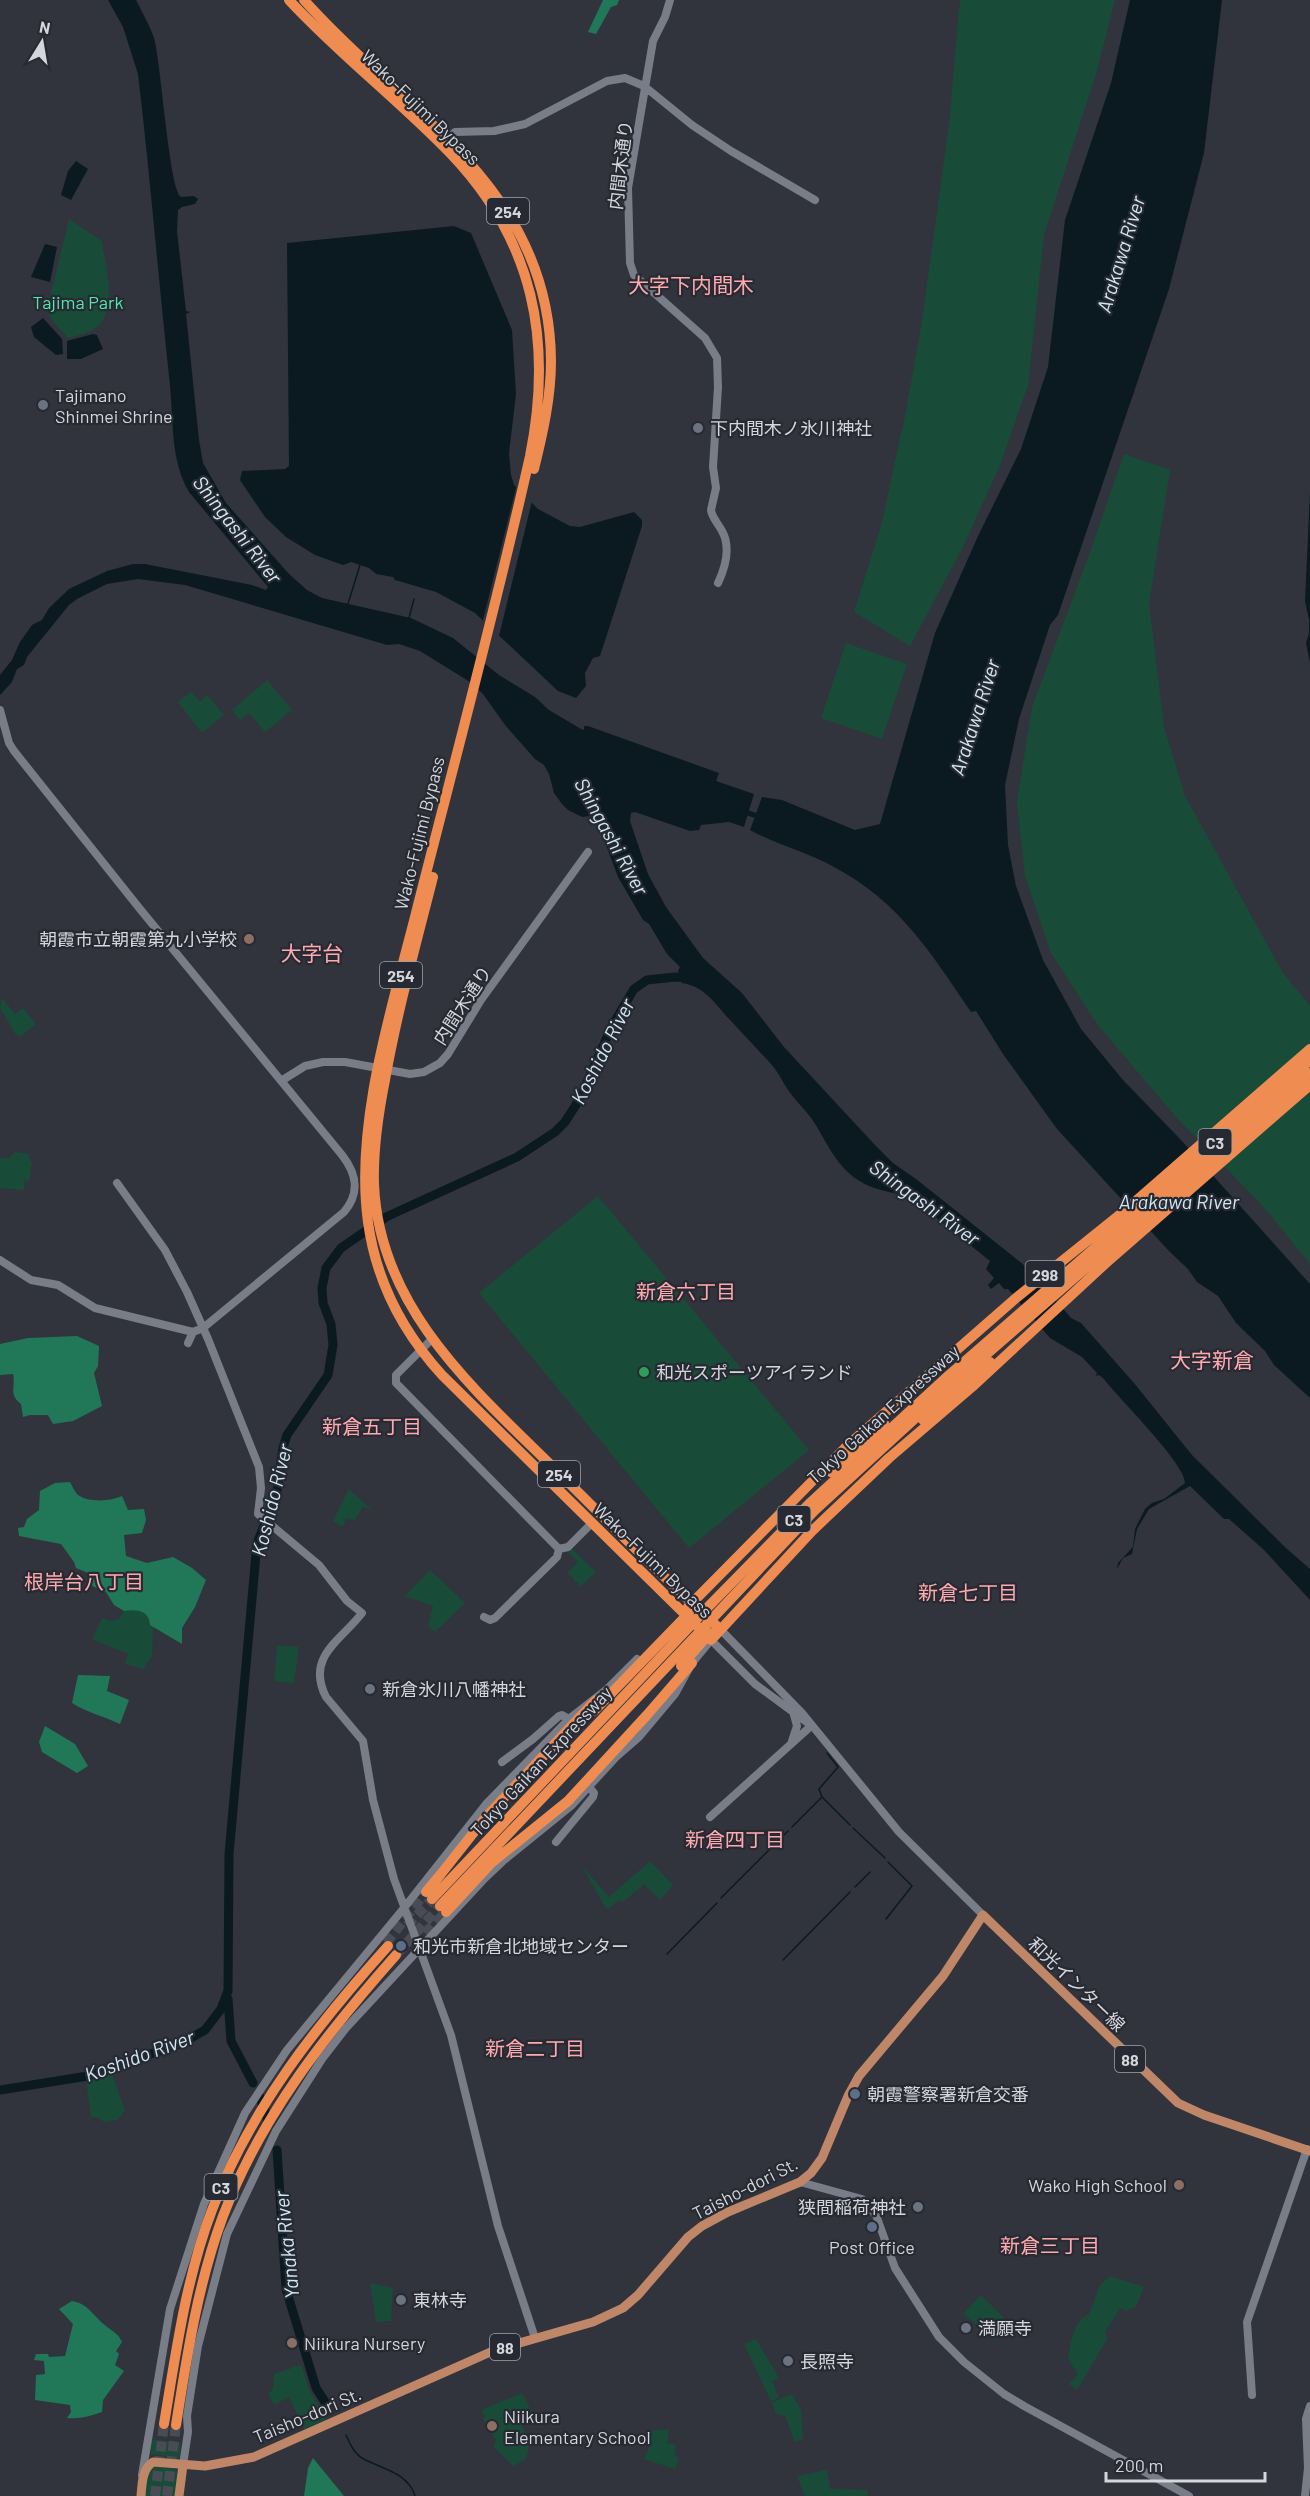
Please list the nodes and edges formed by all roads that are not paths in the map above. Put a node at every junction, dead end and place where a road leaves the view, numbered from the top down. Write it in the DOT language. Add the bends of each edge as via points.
graph roads {
  1 [pos="289,0"];
  2 [pos="304,0"];
  3 [pos="670,0"];
  4 [pos="644,86"];
  5 [pos="443,141"];
  6 [pos="815,200"];
  7 [pos="718,583"];
  8 [pos="1,713"];
  9 [pos="587,854"];
  10 [pos="1310,1049"];
  11 [pos="1310,1060"];
  12 [pos="382,1069"];
  13 [pos="1310,1073"];
  14 [pos="281,1081"];
  15 [pos="1310,1085"];
  16 [pos="117,1183"];
  17 [pos="372,1218"];
  18 [pos="0,1260"];
  19 [pos="1087,1260"];
  20 [pos="203,1328"];
  21 [pos="193,1332"];
  22 [pos="432,1339"];
  23 [pos="188,1343"];
  24 [pos="421,1351"];
  25 [pos="809,1504"];
  26 [pos="592,1523"];
  27 [pos="796,1528"];
  28 [pos="812,1531"];
  29 [pos="559,1549"];
  30 [pos="766,1577"];
  31 [pos="717,1578"];
  32 [pos="692,1604"];
  33 [pos="686,1616"];
  34 [pos="704,1616"];
  35 [pos="484,1617"];
  36 [pos="720,1629"];
  37 [pos="711,1640"];
  38 [pos="692,1663"];
  39 [pos="606,1690"];
  40 [pos="594,1711"];
  41 [pos="790,1711"];
  42 [pos="569,1719"];
  43 [pos="809,1724"];
  44 [pos="620,1734"];
  45 [pos="791,1742"];
  46 [pos="502,1761"];
  47 [pos="589,1787"];
  48 [pos="542,1814"];
  49 [pos="710,1817"];
  50 [pos="494,1842"];
  51 [pos="556,1842"];
  52 [pos="490,1864"];
  53 [pos="436,1902"];
  54 [pos="404,1908"];
  55 [pos="983,1915"];
  56 [pos="419,1948"];
  57 [pos="1308,2150"];
  58 [pos="800,2182"];
  59 [pos="535,2338"];
  60 [pos="1252,2395"];
  61 [pos="1310,2406"];
  62 [pos="164,2424"];
  63 [pos="176,2425"];
  64 [pos="183,2465"];
  65 [pos="141,2492"];
  66 [pos="179,2496"];
  67 [pos="1189,2496"];
  68 [pos="1305,2496"];
  1 -- 5 [label="highway, Wako-Fujimi Bypass / 254" via="320,33"];
  2 -- 5 [label="highway, Wako-Fujimi Bypass / 254"];
  3 -- 4 [label="street, 内間木通り" via="653,41"];
  4 -- 5 [label="street" via="614,78 525,124 494,131 455,132"];
  4 -- 6 [label="street" via="692,125"];
  4 -- 7 [label="street, 内間木通り" via="628,188 630,263 634,275 705,338 717,358 712,467 716,488 711,510 726,544 726,562"];
  5 -- 12 [label="highway, Wako-Fujimi Bypass / 254" via="496,212 518,254 533,300 540,386 525,492"];
  8 -- 14 [label="street" via="14,751"];
  9 -- 12 [label="street, 内間木通り" via="473,1011 444,1059 417,1074"];
  10 -- 31 [label="highway, 298" via="848,1445"];
  11 -- 19 [label="highway, Tokyo Gaikan Expressway / C3"];
  12 -- 14 [label="street, 内間木通り" via="323,1062 305,1066"];
  12 -- 17 [label="highway, Wako-Fujimi Bypass / 254" via="366,1160"];
  13 -- 19 [label="highway, Tokyo Gaikan Expressway / C3"];
  14 -- 20 [label="street" via="351,1168 356,1181 353,1197 344,1212"];
  15 -- 28 [label="highway, 298" via="1106,1263"];
  16 -- 20 [label="street" via="165,1250"];
  17 -- 22 [label="highway, Wako-Fujimi Bypass / 254" via="401,1291"];
  17 -- 24 [label="highway, Wako-Fujimi Bypass / 254" via="371,1242 386,1292"];
  18 -- 21 [label="street" via="31,1280 58,1286 95,1308"];
  19 -- 25 [label="highway, Tokyo Gaikan Expressway / C3" via="877,1440"];
  19 -- 27 [label="highway, Tokyo Gaikan Expressway / C3"];
  19 -- 28 [label="highway" via="1003,1350 889,1450"];
  19 -- 31 [label="highway" via="980,1338"];
  20 -- 21 [label="street"];
  20 -- 54 [label="street" via="257,1461 261,1488 257,1510 319,1565 347,1601 362,1613 331,1645 323,1662 321,1682 326,1697 363,1741 377,1821"];
  21 -- 23 [label="street"];
  22 -- 24 [label="street"];
  22 -- 32 [label="highway, Wako-Fujimi Bypass / 254" via="486,1401"];
  24 -- 26 [label="highway, Wako-Fujimi Bypass / 254"];
  24 -- 29 [label="street" via="396,1375 396,1383"];
  25 -- 40 [label="highway" via="705,1598"];
  25 -- 50 [label="highway, Tokyo Gaikan Expressway / C3" via="708,1607"];
  26 -- 29 [label="street" via="568,1547"];
  26 -- 33 [label="highway, Wako-Fujimi Bypass / 254"];
  27 -- 44 [label="highway"];
  27 -- 50 [label="highway, Tokyo Gaikan Expressway / C3"];
  28 -- 30 [label="highway, 298"];
  29 -- 35 [label="street" via="557,1557 495,1618"];
  30 -- 34 [label="highway"];
  30 -- 36 [label="highway, 298"];
  31 -- 32 [label="highway, 298"];
  32 -- 33 [label="highway, 298"];
  32 -- 34 [label="highway, Wako-Fujimi Bypass / 254"];
  33 -- 34 [label="highway"];
  33 -- 37 [label="highway, Wako-Fujimi Bypass / 254"];
  33 -- 39 [label="street"];
  34 -- 36 [label="highway, Wako-Fujimi Bypass / 254"];
  36 -- 37 [label="highway, 298"];
  36 -- 43 [label="street"];
  37 -- 38 [label="street"];
  37 -- 41 [label="street" via="754,1684"];
  38 -- 47 [label="street" via="669,1702"];
  38 -- 52 [label="highway" via="568,1801"];
  39 -- 42 [label="street"];
  39 -- 53 [label="highway" via="437,1879"];
  41 -- 43 [label="street"];
  41 -- 45 [label="street" via="797,1724"];
  42 -- 46 [label="street" via="559,1716"];
  42 -- 54 [label="street" via="487,1803"];
  43 -- 45 [label="street"];
  43 -- 55 [label="street" via="899,1832"];
  45 -- 49 [label="street"];
  47 -- 51 [label="street" via="593,1797"];
  47 -- 56 [label="street" via="503,1861"];
  48 -- 52 [label="highway"];
  50 -- 53 [label="highway, Tokyo Gaikan Expressway / C3"];
  52 -- 53 [label="highway"];
  54 -- 56 [label="street"];
  54 -- 65 [label="street" via="287,2050 240,2120 204,2204 170,2309"];
  55 -- 57 [label="main road, 和光インター線 / 88" via="1178,2103"];
  55 -- 58 [label="main road, Taisho-dori St. / 88" via="943,1976 859,2076 822,2158"];
  56 -- 59 [label="street" via="451,2035 498,2226"];
  56 -- 64 [label="street" via="322,2059 276,2131 232,2220 198,2346"];
  57 -- 60 [label="street" via="1248,2322"];
  58 -- 59 [label="main road, Taisho-dori St. / 88" via="702,2226 638,2295 616,2312"];
  58 -- 67 [label="street" via="868,2204 877,2217 895,2268 933,2329 969,2366 1024,2406"];
  59 -- 64 [label="main road, Taisho-dori St. / 88" via="495,2350 254,2457 216,2465"];
  61 -- 68 [label="street" via="1306,2420"];
  62 -- 63 [label="highway, C3" via="188,2292 221,2189 267,2099 297,2056 355,1983 392,1951 292,2084 242,2172 223,2216 200,2294"];
  64 -- 65 [label="main road, Taisho-dori St. / 88" via="151,2463 144,2473"];
  64 -- 66 [label="main road"];
}
